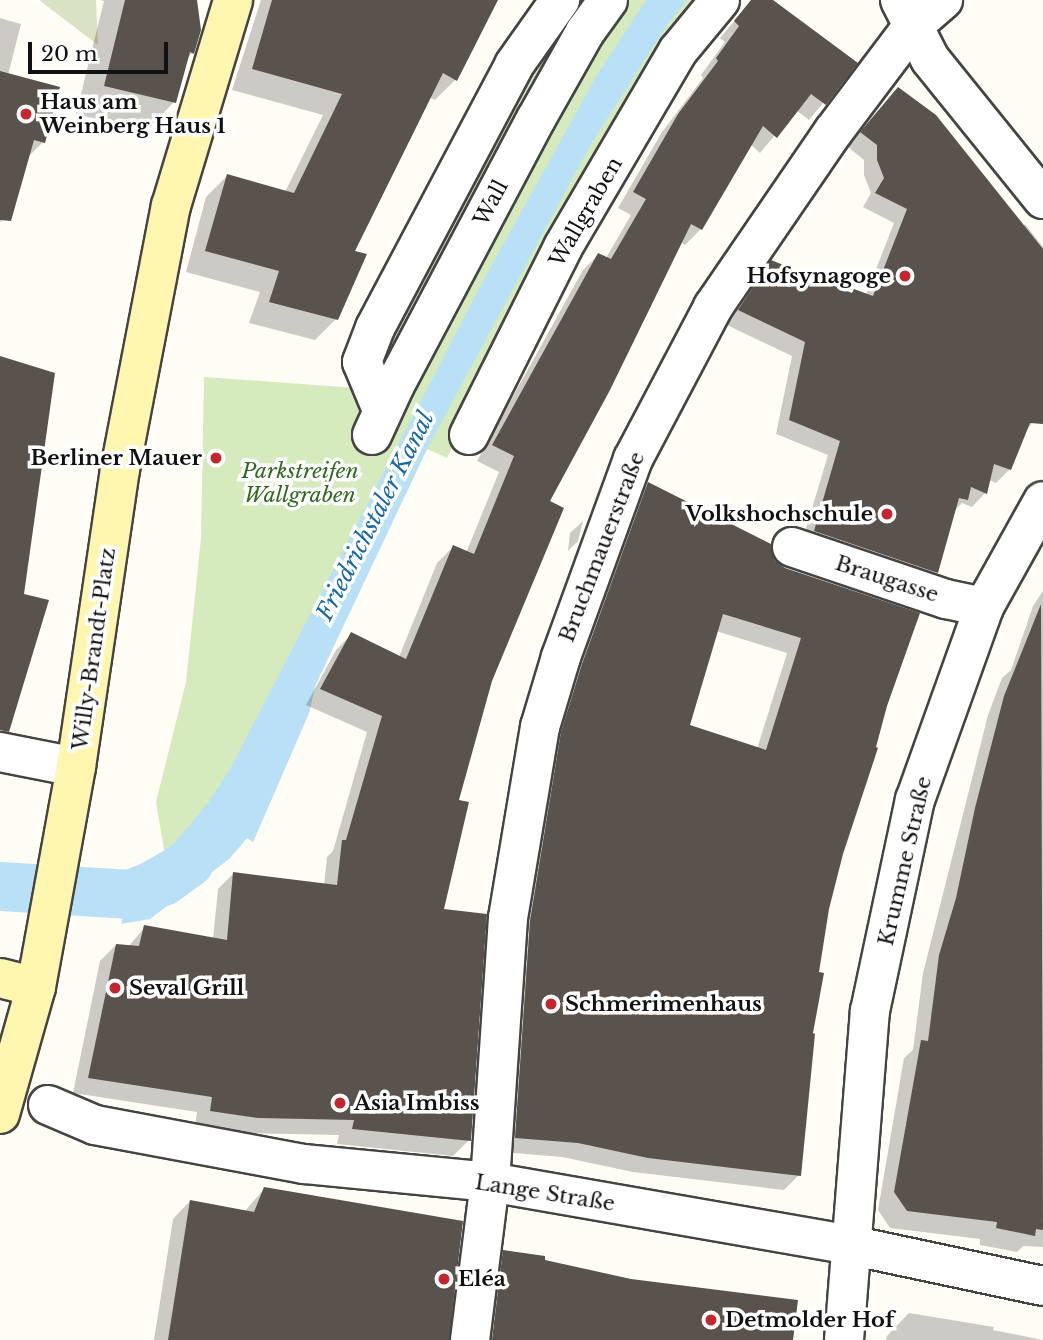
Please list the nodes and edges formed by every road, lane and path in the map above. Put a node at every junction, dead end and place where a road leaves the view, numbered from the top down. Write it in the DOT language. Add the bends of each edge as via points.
graph roads {
  1 [pos="233,0"];
  2 [pos="560,0"];
  3 [pos="608,0"];
  4 [pos="720,0"];
  5 [pos="943,0"];
  6 [pos="906,13"];
  7 [pos="1043,199"];
  8 [pos="469,435"];
  9 [pos="1043,501"];
  10 [pos="792,547"];
  11 [pos="984,607"];
  12 [pos="0,752"];
  13 [pos="76,767"];
  14 [pos="0,978"];
  15 [pos="36,987"];
  16 [pos="4,1102"];
  17 [pos="48,1105"];
  18 [pos="490,1182"];
  19 [pos="850,1245"];
  20 [pos="1043,1286"];
  21 [pos="470,1340"];
  22 [pos="844,1340"];
  1 -- 13 [label="main road, Willy-Brandt-Platz" via="171,206 120,470"];
  2 -- 3 [label="street, Wall" via="514,65 375,328 362,362 377,423 542,108 584,32"];
  4 -- 8 [label="street, Wallgraben" via="678,51 563,247"];
  5 -- 6 [label="street, Bruchmauerstraße"];
  6 -- 7 [label="street" via="930,59"];
  6 -- 18 [label="street, Bruchmauerstraße" via="833,132 713,307 633,459 561,657 540,727 508,918"];
  9 -- 11 [label="street, Krumme Straße"];
  10 -- 11 [label="street, Braugasse" via="946,599"];
  11 -- 19 [label="street, Krumme Straße" via="915,800 870,1011"];
  12 -- 13 [label="street"];
  13 -- 15 [label="main road, Willy-Brandt-Platz"];
  14 -- 15 [label="main road"];
  15 -- 16 [label="main road, Willy-Brandt-Platz"];
  17 -- 18 [label="street, Lange Straße" via="95,1125 304,1164"];
  18 -- 19 [label="street, Lange Straße"];
  18 -- 21 [label="street, Bruchmauerstraße"];
  19 -- 20 [label="street, Lange Straße"];
  19 -- 22 [label="street, Krumme Straße"];
}
